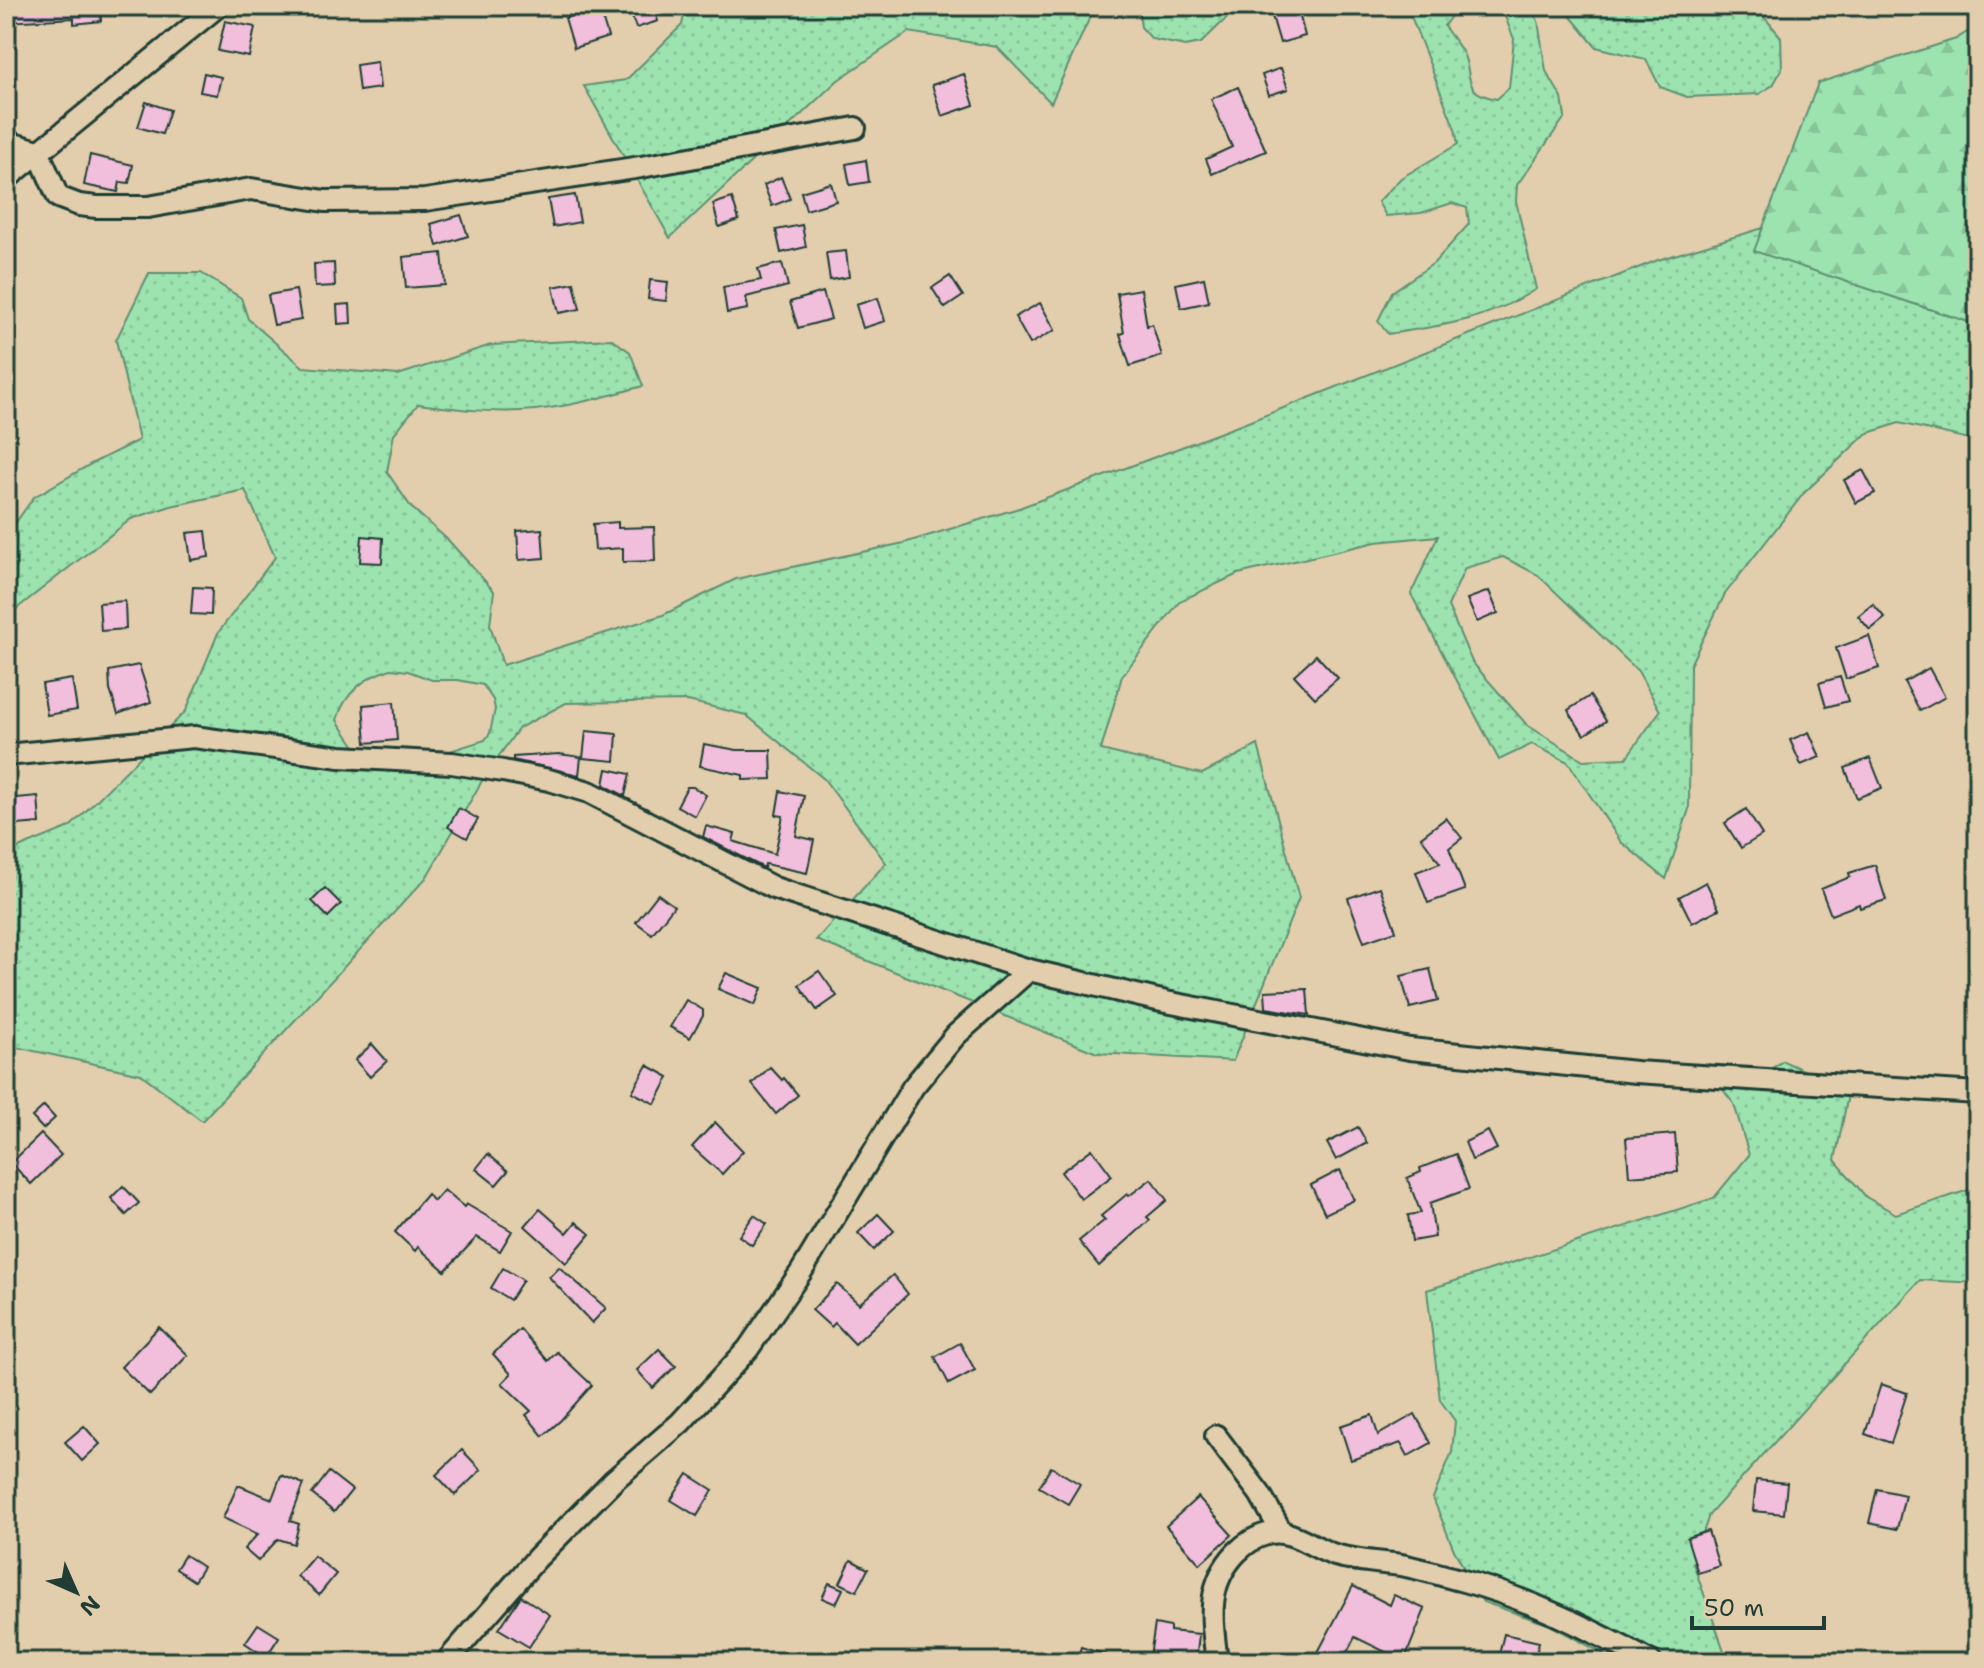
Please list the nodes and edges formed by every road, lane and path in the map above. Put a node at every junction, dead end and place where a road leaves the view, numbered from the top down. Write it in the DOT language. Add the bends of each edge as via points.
graph roads {
  1 [pos="218,6"];
  2 [pos="855,128"];
  3 [pos="6,142"];
  4 [pos="38,151"];
  5 [pos="6,179"];
  6 [pos="6,755"];
  7 [pos="1029,970"];
  8 [pos="1978,1093"];
  9 [pos="1216,1436"];
  10 [pos="1281,1531"];
  11 [pos="446,1662"];
  12 [pos="1217,1662"];
  13 [pos="1651,1662"];
  1 -- 4 [label="street"];
  2 -- 4 [label="street" via="411,201 325,201 251,189 148,207 79,205 58,197"];
  3 -- 4 [label="street"];
  4 -- 5 [label="street"];
  6 -- 7 [label="street" via="194,737 340,757 452,763 549,780 589,792 774,888"];
  7 -- 8 [label="street" via="1410,1049 1636,1072"];
  7 -- 11 [label="street" via="956,1035 913,1087 748,1349 680,1423 537,1558"];
  9 -- 10 [label="street"];
  10 -- 12 [label="street" via="1244,1545 1218,1576 1213,1614"];
  10 -- 13 [label="street" via="1336,1556 1404,1566 1514,1596"];
}
